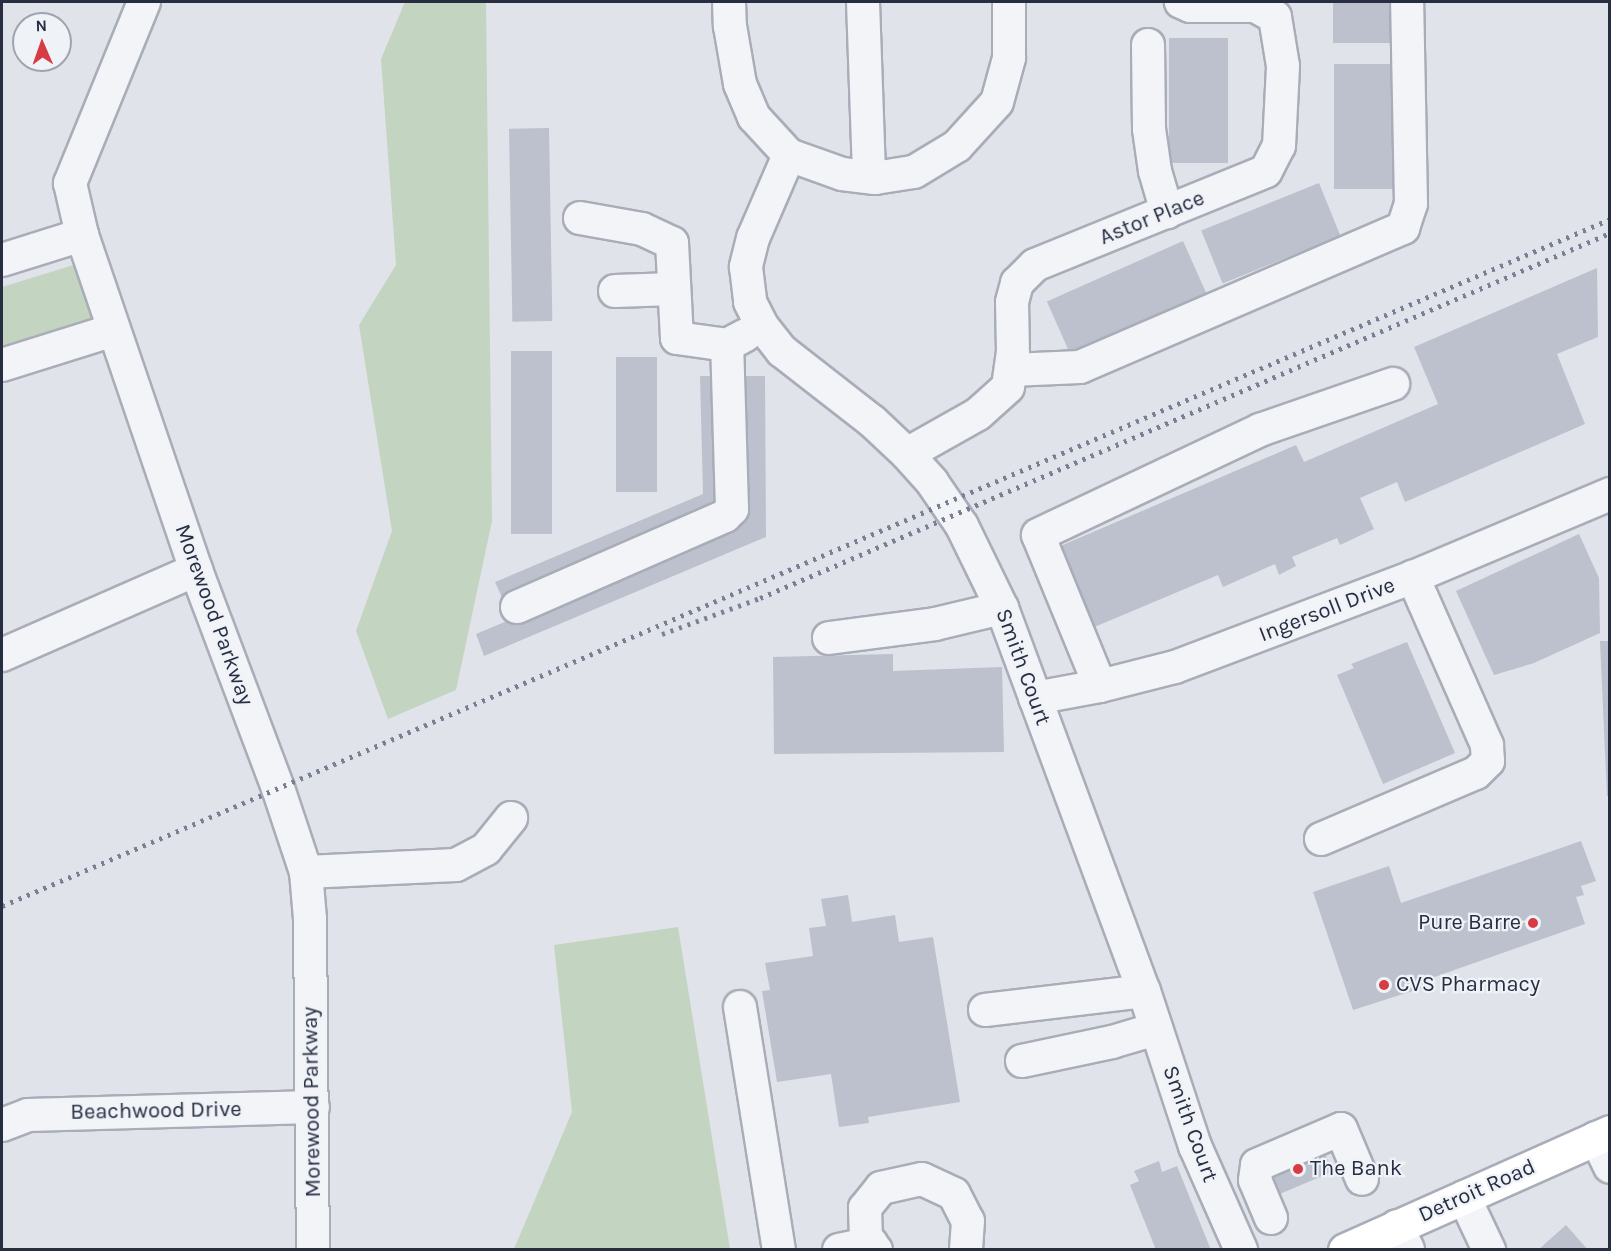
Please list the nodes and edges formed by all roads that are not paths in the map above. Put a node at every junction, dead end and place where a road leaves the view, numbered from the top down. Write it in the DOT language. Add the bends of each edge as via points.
graph roads {
  1 [pos="144,2"];
  2 [pos="729,2"];
  3 [pos="863,2"];
  4 [pos="1009,2"];
  5 [pos="1181,2"];
  6 [pos="1407,2"];
  7 [pos="1148,45"];
  8 [pos="789,155"];
  9 [pos="869,177"];
  10 [pos="1167,212"];
  11 [pos="580,219"];
  12 [pos="82,235"];
  13 [pos="2,260"];
  14 [pos="674,289"];
  15 [pos="615,291"];
  16 [pos="763,327"];
  17 [pos="114,330"];
  18 [pos="727,345"];
  19 [pos="2,365"];
  20 [pos="1011,370"];
  21 [pos="1393,384"];
  22 [pos="907,454"];
  23 [pos="1610,494"];
  24 [pos="196,570"];
  25 [pos="1413,577"];
  26 [pos="517,607"];
  27 [pos="1002,608"];
  28 [pos="830,638"];
  29 [pos="2,655"];
  30 [pos="1100,686"];
  31 [pos="1035,698"];
  32 [pos="511,818"];
  33 [pos="1321,839"];
  34 [pos="306,872"];
  35 [pos="1144,991"];
  36 [pos="740,1006"];
  37 [pos="986,1010"];
  38 [pos="1156,1029"];
  39 [pos="1022,1061"];
  40 [pos="313,1107"];
  41 [pos="2,1125"];
  42 [pos="1605,1146"];
  43 [pos="1362,1179"];
  44 [pos="1464,1197"];
  45 [pos="1271,1218"];
  46 [pos="1402,1238"];
  47 [pos="873,1246"];
  48 [pos="313,1250"];
  49 [pos="778,1250"];
  50 [pos="839,1250"];
  51 [pos="966,1250"];
  52 [pos="1241,1250"];
  53 [pos="1345,1250"];
  54 [pos="1489,1250"];
  1 -- 12 [label="street, Morewood Parkway" via="70,183"];
  2 -- 8 [label="street" via="740,84 754,117"];
  3 -- 9 [label="street"];
  4 -- 9 [label="street" via="1010,58 997,102 957,146 914,172"];
  5 -- 10 [label="street, Astor Place" via="1190,6 1255,6 1275,17 1283,66 1279,146 1266,171"];
  6 -- 20 [label="street" via="1411,204 1403,228 1080,367"];
  7 -- 10 [label="street" via="1149,129 1155,171"];
  8 -- 9 [label="street" via="842,174"];
  8 -- 16 [label="street, Smith Court" via="753,238 746,267 750,302"];
  10 -- 20 [label="street, Astor Place" via="1035,265 1017,282 1012,302"];
  11 -- 14 [label="street" via="642,229 672,243"];
  12 -- 13 [label="street"];
  12 -- 17 [label="street, Morewood Parkway"];
  14 -- 15 [label="street"];
  14 -- 18 [label="street" via="677,338"];
  16 -- 18 [label="street"];
  16 -- 22 [label="street, Smith Court" via="782,351 872,421"];
  17 -- 19 [label="street"];
  17 -- 24 [label="street, Morewood Parkway"];
  18 -- 26 [label="street" via="732,509 725,516"];
  20 -- 22 [label="street, Astor Place" via="1008,387 978,414"];
  21 -- 30 [label="street" via="1260,430 1038,535"];
  22 -- 27 [label="street, Smith Court" via="962,526"];
  23 -- 25 [label="street, Ingersoll Drive"];
  24 -- 29 [label="street"];
  24 -- 34 [label="street, Morewood Parkway"];
  25 -- 30 [label="street, Ingersoll Drive" via="1175,667"];
  25 -- 33 [label="street" via="1487,745 1488,761 1476,773"];
  27 -- 28 [label="street" via="935,624"];
  27 -- 31 [label="street, Smith Court"];
  30 -- 31 [label="street, Ingersoll Drive"];
  31 -- 35 [label="street, Smith Court"];
  32 -- 34 [label="street" via="486,849 456,865"];
  34 -- 40 [label="street, Morewood Parkway"];
  35 -- 37 [label="street"];
  35 -- 38 [label="street, Smith Court"];
  36 -- 49 [label="street"];
  38 -- 39 [label="street"];
  38 -- 52 [label="street, Smith Court" via="1195,1146"];
  40 -- 41 [label="street, Beachwood Drive" via="28,1115"];
  40 -- 48 [label="street, Morewood Parkway"];
  42 -- 44 [label="main road, Detroit Road"];
  43 -- 45 [label="street" via="1341,1129 1257,1165 1255,1180"];
  44 -- 46 [label="main road, Detroit Road"];
  44 -- 54 [label="street"];
  46 -- 53 [label="main road, Detroit Road"];
  47 -- 50 [label="street"];
  47 -- 51 [label="street" via="866,1238 865,1208 881,1188 922,1179 954,1194 968,1221"];
}
